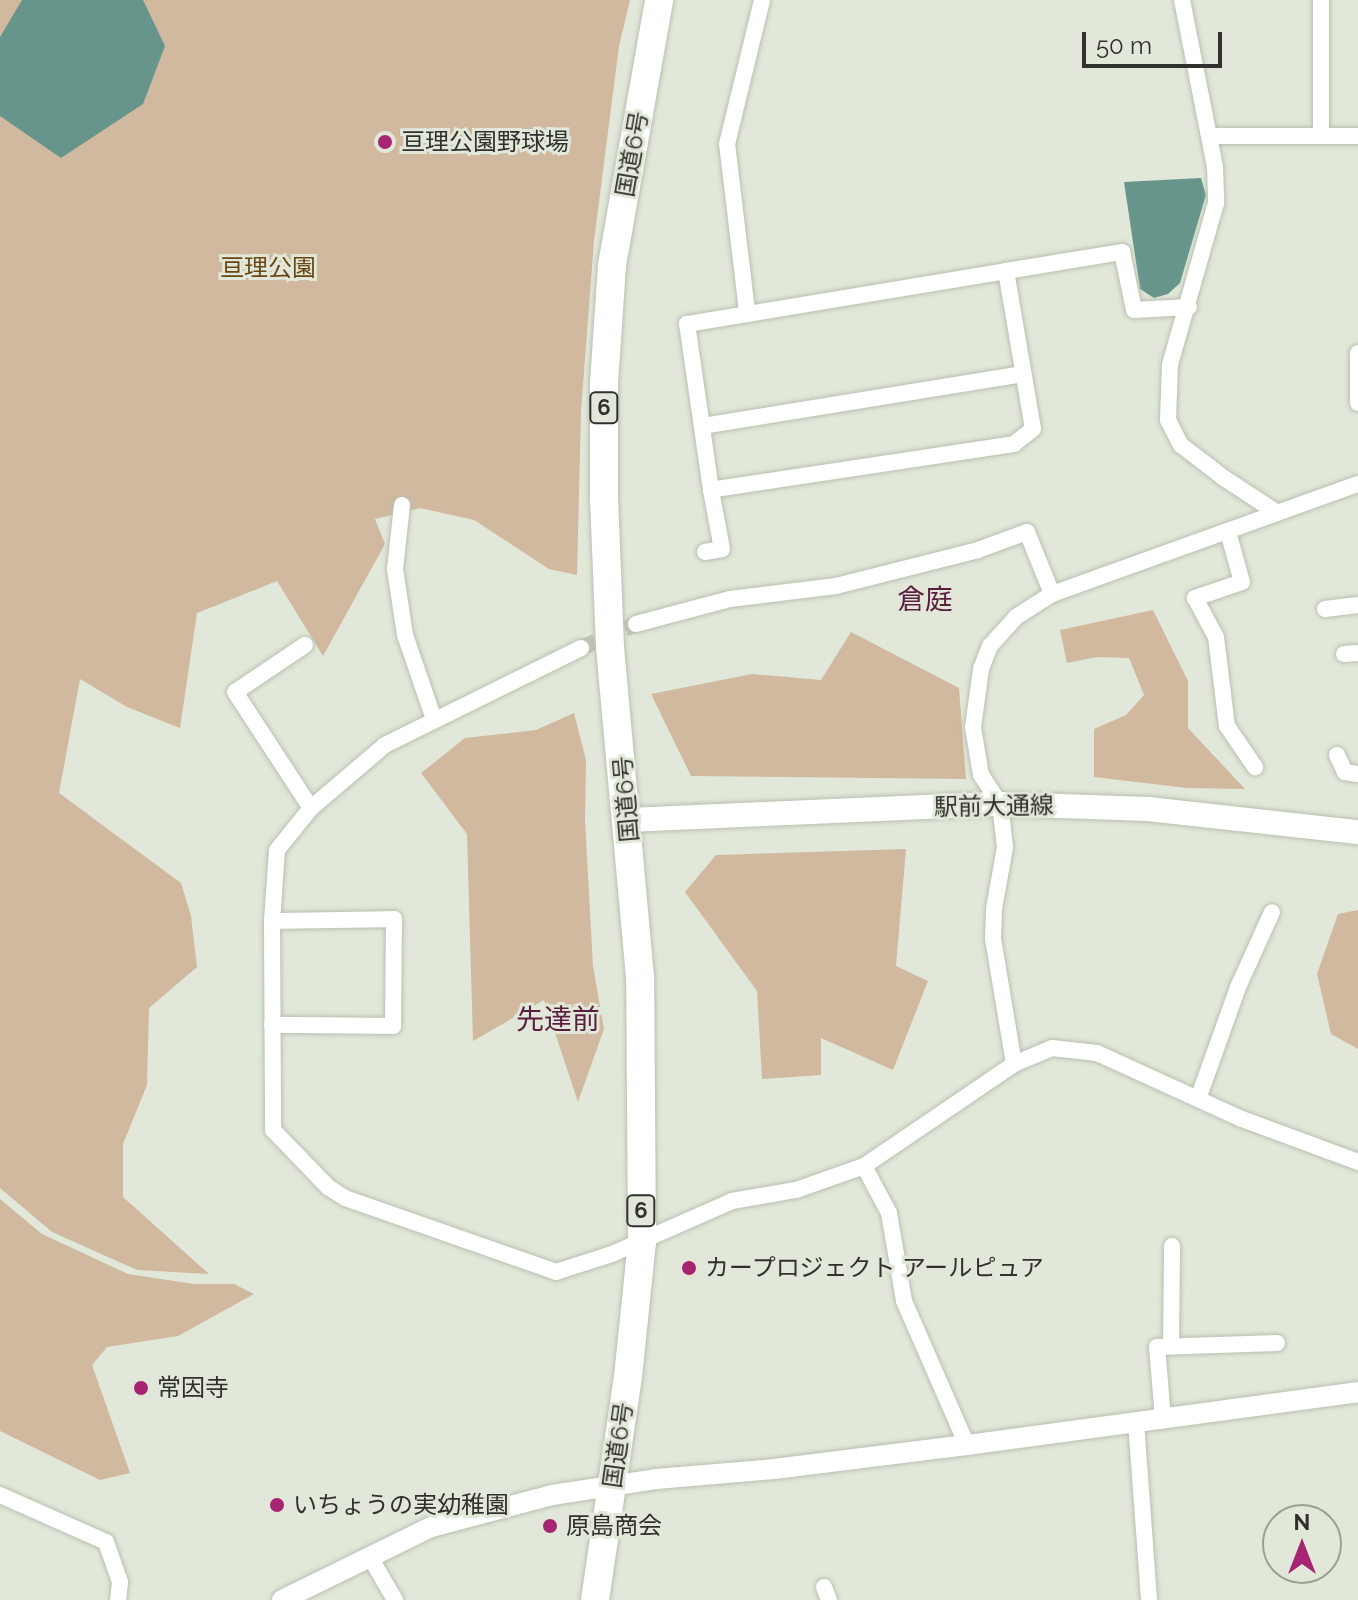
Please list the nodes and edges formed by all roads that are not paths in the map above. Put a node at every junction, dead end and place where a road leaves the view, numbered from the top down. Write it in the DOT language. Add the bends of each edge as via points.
graph roads {
  1 [pos="659,0"];
  2 [pos="762,0"];
  3 [pos="1182,0"];
  4 [pos="1321,0"];
  5 [pos="1210,136"];
  6 [pos="1321,136"];
  7 [pos="1358,136"];
  8 [pos="1006,271"];
  9 [pos="1189,307"];
  10 [pos="747,311"];
  11 [pos="1358,353"];
  12 [pos="1023,374"];
  13 [pos="1358,403"];
  14 [pos="702,426"];
  15 [pos="1358,484"];
  16 [pos="711,490"];
  17 [pos="402,505"];
  18 [pos="1276,512"];
  19 [pos="1228,532"];
  20 [pos="705,552"];
  21 [pos="1052,594"];
  22 [pos="1358,605"];
  23 [pos="1325,609"];
  24 [pos="636,624"];
  25 [pos="305,645"];
  26 [pos="581,648"];
  27 [pos="434,719"];
  28 [pos="1337,755"];
  29 [pos="1255,767"];
  30 [pos="1358,774"];
  31 [pos="1000,804"];
  32 [pos="311,808"];
  33 [pos="628,820"];
  34 [pos="1358,832"];
  35 [pos="1272,912"];
  36 [pos="272,921"];
  37 [pos="272,1025"];
  38 [pos="1014,1064"];
  39 [pos="1198,1099"];
  40 [pos="1358,1162"];
  41 [pos="864,1166"];
  42 [pos="642,1242"];
  43 [pos="1172,1246"];
  44 [pos="1277,1343"];
  45 [pos="1171,1346"];
  46 [pos="1358,1392"];
  47 [pos="1163,1418"];
  48 [pos="1136,1422"];
  49 [pos="967,1445"];
  50 [pos="612,1485"];
  51 [pos="0,1495"];
  52 [pos="370,1557"];
  53 [pos="118,1600"];
  54 [pos="282,1600"];
  55 [pos="395,1600"];
  56 [pos="595,1600"];
  57 [pos="1149,1600"];
  1 -- 33 [label="highway, 国道6号 / 6" via="612,265 604,383 610,647"];
  2 -- 10 [label="street" via="727,144"];
  3 -- 5 [label="street"];
  4 -- 6 [label="street"];
  5 -- 6 [label="street"];
  5 -- 9 [label="street" via="1216,203"];
  6 -- 7 [label="street"];
  8 -- 9 [label="street" via="1122,252 1134,310"];
  8 -- 10 [label="street"];
  8 -- 12 [label="street"];
  9 -- 18 [label="street" via="1170,365 1168,420 1181,445"];
  10 -- 14 [label="street" via="687,324"];
  11 -- 13 [label="street"];
  12 -- 14 [label="street"];
  12 -- 16 [label="street" via="1033,429 1014,444"];
  14 -- 16 [label="street"];
  15 -- 18 [label="street"];
  16 -- 20 [label="street" via="722,549"];
  17 -- 27 [label="street" via="395,569 405,635"];
  18 -- 19 [label="street"];
  19 -- 21 [label="street"];
  19 -- 29 [label="street" via="1242,582 1195,598 1216,637 1227,726"];
  21 -- 24 [label="street" via="1027,532 836,586 730,599"];
  21 -- 31 [label="street" via="1002,630 981,669 975,753 981,775"];
  22 -- 23 [label="street"];
  25 -- 32 [label="street" via="235,692"];
  26 -- 27 [label="street"];
  27 -- 32 [label="street" via="385,745"];
  28 -- 30 [label="street" via="1345,772"];
  31 -- 33 [label="main road, 駅前大通線"];
  31 -- 34 [label="main road, 駅前大通線" via="1148,809"];
  31 -- 38 [label="street" via="1005,847 993,939"];
  32 -- 36 [label="street" via="277,850"];
  33 -- 42 [label="highway, 国道6号 / 6" via="640,977"];
  35 -- 39 [label="street" via="1238,987"];
  36 -- 37 [label="street"];
  36 -- 37 [label="street" via="394,919 393,1026"];
  37 -- 42 [label="street" via="273,1130 345,1198 556,1272"];
  38 -- 39 [label="street" via="1052,1048 1097,1053"];
  38 -- 41 [label="street"];
  39 -- 40 [label="street"];
  41 -- 42 [label="street" via="796,1190 732,1201"];
  41 -- 49 [label="street" via="889,1213 904,1301"];
  42 -- 50 [label="highway, 国道6号 / 6"];
  43 -- 45 [label="street"];
  44 -- 45 [label="street"];
  45 -- 47 [label="street" via="1157,1347"];
  46 -- 47 [label="street"];
  47 -- 48 [label="street"];
  48 -- 49 [label="street"];
  48 -- 57 [label="street"];
  49 -- 50 [label="street"];
  50 -- 52 [label="street" via="431,1527"];
  50 -- 56 [label="highway, 国道6号 / 6"];
  51 -- 53 [label="street" via="106,1542 120,1582"];
  52 -- 54 [label="street"];
  52 -- 55 [label="street"];
}
